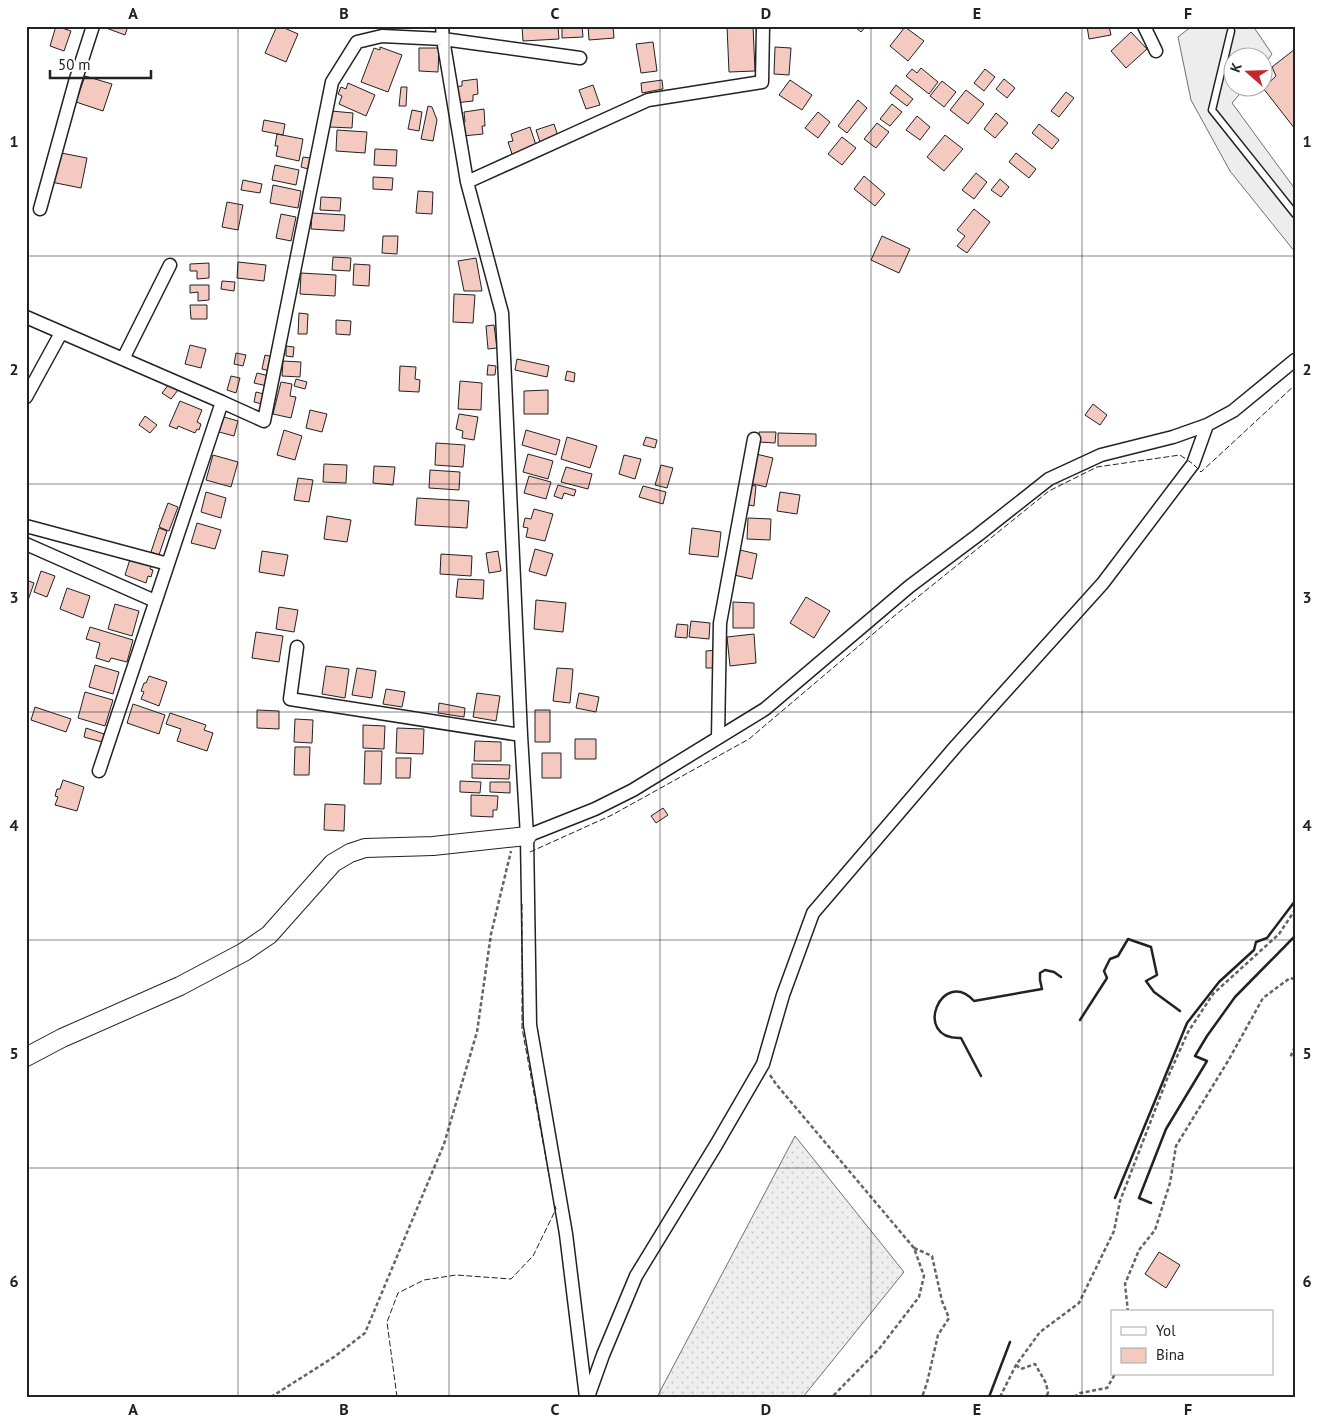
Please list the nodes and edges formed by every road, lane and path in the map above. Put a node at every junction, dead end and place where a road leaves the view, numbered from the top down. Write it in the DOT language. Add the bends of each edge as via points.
graph roads {
  1 [pos="93,26"];
  2 [pos="442,26"];
  3 [pos="763,26"];
  4 [pos="1144,26"];
  5 [pos="1231,31"];
  6 [pos="443,40"];
  7 [pos="1156,51"];
  8 [pos="580,58"];
  9 [pos="466,182"];
  10 [pos="40,209"];
  11 [pos="1295,214"];
  12 [pos="170,265"];
  13 [pos="26,317"];
  14 [pos="61,333"];
  15 [pos="123,359"];
  16 [pos="1295,360"];
  17 [pos="26,397"];
  18 [pos="222,402"];
  19 [pos="1207,425"];
  20 [pos="754,439"];
  21 [pos="26,526"];
  22 [pos="26,544"];
  23 [pos="168,564"];
  24 [pos="156,601"];
  25 [pos="297,648"];
  26 [pos="520,735"];
  27 [pos="718,738"];
  28 [pos="99,771"];
  29 [pos="527,836"];
  30 [pos="1295,910"];
  31 [pos="1295,978"];
  32 [pos="1295,1047"];
  33 [pos="26,1058"];
  34 [pos="1295,1058"];
  35 [pos="763,1064"];
  36 [pos="914,1248"];
  37 [pos="1128,1310"];
  38 [pos="1016,1365"];
  39 [pos="1114,1376"];
  40 [pos="272,1397"];
  41 [pos="587,1397"];
  42 [pos="832,1397"];
  43 [pos="922,1397"];
  44 [pos="1000,1397"];
  45 [pos="1046,1397"];
  46 [pos="1074,1397"];
  1 -- 10 [label="street"];
  2 -- 6 [label="street"];
  3 -- 9 [label="street" via="762,82 648,100"];
  4 -- 7 [label="street"];
  5 -- 11 [label="lane" via="1212,110"];
  6 -- 8 [label="street"];
  6 -- 9 [label="street"];
  6 -- 18 [label="street" via="382,36 357,42 332,82 264,421"];
  9 -- 26 [label="street" via="502,313"];
  12 -- 15 [label="street"];
  13 -- 14 [label="street"];
  14 -- 15 [label="street"];
  14 -- 17 [label="street"];
  15 -- 18 [label="street"];
  16 -- 19 [label="street" via="1233,411"];
  18 -- 23 [label="street"];
  19 -- 27 [label="street" via="1101,455 1049,479 910,586 765,709"];
  19 -- 35 [label="street" via="1193,464 1103,582 813,913 783,995"];
  20 -- 27 [label="street" via="720,623"];
  21 -- 23 [label="street"];
  22 -- 24 [label="street"];
  23 -- 24 [label="street"];
  24 -- 28 [label="street"];
  25 -- 26 [label="street" via="290,699"];
  26 -- 29 [label="street"];
  27 -- 29 [label="street" via="633,790"];
  29 -- 33 [label="street" via="433,846 365,848 350,853 333,864 269,934 244,952 180,986 62,1038"];
  29 -- 40 [label="path" via="512,846 491,934 477,1032 444,1144 365,1332 334,1357"];
  29 -- 41 [label="street" via="530,1025 566,1234"];
  30 -- 38 [label="path" via="1279,934 1213,994 1188,1032 1120,1201 1114,1231 1078,1303 1040,1332"];
  31 -- 37 [label="path" via="1290,978 1263,998 1176,1146 1170,1183 1155,1230 1139,1250 1125,1284"];
  32 -- 34 [label="path" via="1291,1055"];
  35 -- 36 [label="path" via="776,1084"];
  35 -- 41 [label="street" via="636,1276"];
  36 -- 42 [label="path" via="924,1276 919,1297 879,1349"];
  36 -- 43 [label="path" via="932,1256 942,1302 949,1318 938,1335"];
  38 -- 44 [label="path"];
  38 -- 45 [label="path" via="1022,1369 1035,1364 1046,1384"];
  39 -- 46 [label="path" via="1107,1388 1080,1392"];
}
